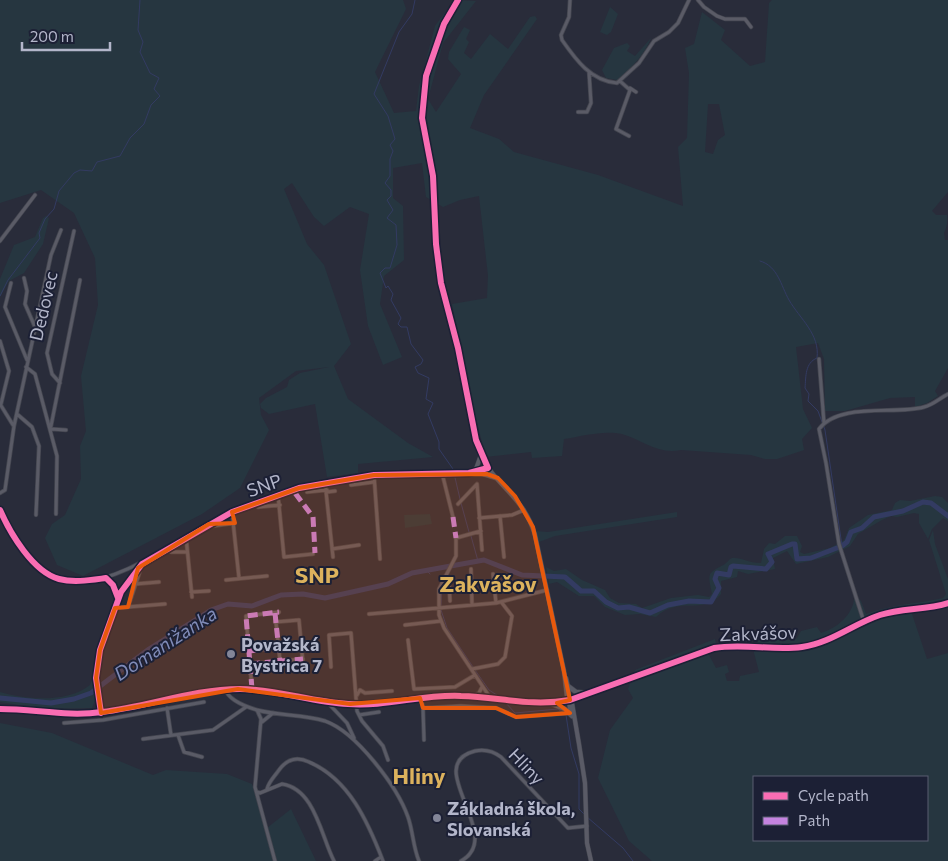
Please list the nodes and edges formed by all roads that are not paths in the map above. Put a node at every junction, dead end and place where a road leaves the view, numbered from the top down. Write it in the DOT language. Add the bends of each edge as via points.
graph roads {
  1 [pos="458,0"];
  2 [pos="570,0"];
  3 [pos="690,0"];
  4 [pos="698,0"];
  5 [pos="751,27"];
  6 [pos="589,72"];
  7 [pos="621,82"];
  8 [pos="630,88"];
  9 [pos="636,92"];
  10 [pos="578,112"];
  11 [pos="629,136"];
  12 [pos="35,195"];
  13 [pos="61,230"];
  14 [pos="74,231"];
  15 [pos="0,241"];
  16 [pos="24,278"];
  17 [pos="80,280"];
  18 [pos="11,283"];
  19 [pos="35,327"];
  20 [pos="0,341"];
  21 [pos="819,359"];
  22 [pos="27,361"];
  23 [pos="26,367"];
  24 [pos="60,383"];
  25 [pos="948,394"];
  26 [pos="0,404"];
  27 [pos="16,414"];
  28 [pos="47,414"];
  29 [pos="53,414"];
  30 [pos="823,425"];
  31 [pos="14,426"];
  32 [pos="51,428"];
  33 [pos="66,430"];
  34 [pos="481,455"];
  35 [pos="488,468"];
  36 [pos="474,471"];
  37 [pos="442,473"];
  38 [pos="469,473"];
  39 [pos="480,473"];
  40 [pos="374,475"];
  41 [pos="498,478"];
  42 [pos="325,482"];
  43 [pos="374,482"];
  44 [pos="351,485"];
  45 [pos="327,491"];
  46 [pos="335,491"];
  47 [pos="307,492"];
  48 [pos="0,493"];
  49 [pos="278,495"];
  50 [pos="458,504"];
  51 [pos="280,505"];
  52 [pos="258,507"];
  53 [pos="0,510"];
  54 [pos="525,510"];
  55 [pos="232,512"];
  56 [pos="56,514"];
  57 [pos="36,515"];
  58 [pos="500,516"];
  59 [pos="453,517"];
  60 [pos="480,518"];
  61 [pos="234,523"];
  62 [pos="209,524"];
  63 [pos="481,530"];
  64 [pos="186,537"];
  65 [pos="359,546"];
  66 [pos="332,549"];
  67 [pos="482,550"];
  68 [pos="171,552"];
  69 [pos="186,552"];
  70 [pos="313,554"];
  71 [pos="333,557"];
  72 [pos="504,557"];
  73 [pos="380,559"];
  74 [pos="142,564"];
  75 [pos="138,568"];
  76 [pos="471,569"];
  77 [pos="493,574"];
  78 [pos="267,576"];
  79 [pos="444,577"];
  80 [pos="106,578"];
  81 [pos="239,578"];
  82 [pos="226,580"];
  83 [pos="159,582"];
  84 [pos="135,584"];
  85 [pos="547,590"];
  86 [pos="209,591"];
  87 [pos="191,592"];
  88 [pos="192,597"];
  89 [pos="118,598"];
  90 [pos="450,601"];
  91 [pos="496,603"];
  92 [pos="502,603"];
  93 [pos="948,603"];
  94 [pos="165,604"];
  95 [pos="472,604"];
  96 [pos="114,608"];
  97 [pos="128,608"];
  98 [pos="440,608"];
  99 [pos="369,614"];
  100 [pos="276,622"];
  101 [pos="441,622"];
  102 [pos="864,622"];
  103 [pos="405,625"];
  104 [pos="408,640"];
  105 [pos="268,649"];
  106 [pos="249,651"];
  107 [pos="303,659"];
  108 [pos="280,661"];
  109 [pos="250,664"];
  110 [pos="303,664"];
  111 [pos="331,667"];
  112 [pos="474,669"];
  113 [pos="564,671"];
  114 [pos="475,674"];
  115 [pos="568,686"];
  116 [pos="482,687"];
  117 [pos="226,689"];
  118 [pos="252,689"];
  119 [pos="392,691"];
  120 [pos="590,693"];
  121 [pos="356,696"];
  122 [pos="472,696"];
  123 [pos="421,698"];
  124 [pos="492,699"];
  125 [pos="570,700"];
  126 [pos="204,702"];
  127 [pos="326,702"];
  128 [pos="356,704"];
  129 [pos="551,704"];
  130 [pos="246,707"];
  131 [pos="167,708"];
  132 [pos="423,708"];
  133 [pos="0,709"];
  134 [pos="119,710"];
  135 [pos="257,710"];
  136 [pos="101,712"];
  137 [pos="379,712"];
  138 [pos="273,713"];
  139 [pos="571,714"];
  140 [pos="359,715"];
  141 [pos="120,717"];
  142 [pos="64,723"];
  143 [pos="262,723"];
  144 [pos="575,723"];
  145 [pos="178,734"];
  146 [pos="171,735"];
  147 [pos="143,739"];
  148 [pos="354,739"];
  149 [pos="424,740"];
  150 [pos="202,757"];
  151 [pos="388,760"];
  152 [pos="266,789"];
  153 [pos="256,792"];
  154 [pos="587,826"];
  155 [pos="382,859"];
  156 [pos="275,861"];
  157 [pos="334,861"];
  158 [pos="375,861"];
  159 [pos="419,861"];
  160 [pos="461,861"];
  161 [pos="591,861"];
  1 -- 34 [label="street" via="444,24 426,76 422,118 433,176 441,283"];
  2 -- 6 [label="street" via="561,35 577,62"];
  3 -- 7 [label="street" via="678,23 654,41"];
  4 -- 5 [label="street" via="710,12 725,19 745,19"];
  6 -- 7 [label="street" via="606,81"];
  6 -- 10 [label="street" via="591,103 587,112"];
  7 -- 8 [label="street"];
  8 -- 9 [label="street"];
  8 -- 11 [label="street" via="616,129"];
  12 -- 15 [label="street"];
  13 -- 19 [label="street, Dedovec" via="50,255"];
  14 -- 24 [label="street, Dedovec" via="46,353 52,374"];
  16 -- 19 [label="street, Dedovec" via="25,304"];
  17 -- 24 [label="street, Dedovec"];
  18 -- 22 [label="street" via="5,307"];
  19 -- 22 [label="street, Dedovec"];
  20 -- 26 [label="street, Dedovec" via="9,371"];
  21 -- 30 [label="street"];
  22 -- 23 [label="street, Dedovec"];
  23 -- 27 [label="street, Dedovec"];
  23 -- 28 [label="street, Dedovec" via="34,374"];
  24 -- 29 [label="street, Dedovec"];
  25 -- 30 [label="street" via="926,407 864,411"];
  26 -- 31 [label="street, Dedovec"];
  27 -- 31 [label="street, Dedovec"];
  27 -- 57 [label="street" via="32,427 39,446"];
  28 -- 29 [label="street"];
  28 -- 32 [label="street, Dedovec"];
  29 -- 32 [label="street, Dedovec"];
  30 -- 102 [label="street" via="819,433 840,546"];
  31 -- 48 [label="street, Dedovec" via="5,490"];
  32 -- 33 [label="street"];
  32 -- 56 [label="street, Dedovec" via="57,456"];
  34 -- 35 [label="street"];
  34 -- 36 [label="street"];
  35 -- 36 [label="street"];
  35 -- 39 [label="street"];
  35 -- 41 [label="street"];
  36 -- 38 [label="street"];
  37 -- 38 [label="street, SNP"];
  37 -- 40 [label="street, SNP"];
  37 -- 59 [label="street"];
  38 -- 39 [label="street"];
  39 -- 41 [label="street"];
  40 -- 42 [label="street, SNP"];
  40 -- 43 [label="street"];
  41 -- 54 [label="street"];
  42 -- 45 [label="street"];
  42 -- 49 [label="street, SNP"];
  43 -- 44 [label="street"];
  43 -- 73 [label="street"];
  45 -- 46 [label="street, SNP"];
  45 -- 47 [label="street, SNP"];
  45 -- 66 [label="street"];
  49 -- 51 [label="street, SNP"];
  49 -- 55 [label="street, SNP"];
  50 -- 60 [label="street" via="477,484"];
  51 -- 52 [label="street"];
  51 -- 70 [label="street, SNP" via="284,557"];
  53 -- 80 [label="street, SNP" via="14,538 41,567 62,580"];
  54 -- 58 [label="street"];
  54 -- 85 [label="street" via="535,535"];
  55 -- 61 [label="street, SNP"];
  55 -- 62 [label="street, SNP"];
  58 -- 60 [label="street"];
  58 -- 72 [label="street"];
  60 -- 63 [label="street"];
  61 -- 62 [label="street"];
  61 -- 81 [label="street, SNP"];
  62 -- 64 [label="street, SNP"];
  63 -- 67 [label="street"];
  63 -- 79 [label="street" via="456,538 458,552"];
  64 -- 69 [label="street"];
  64 -- 74 [label="street, SNP"];
  65 -- 66 [label="street"];
  66 -- 71 [label="street"];
  68 -- 69 [label="street"];
  69 -- 87 [label="street"];
  74 -- 75 [label="street, SNP"];
  74 -- 80 [label="street, SNP"];
  75 -- 84 [label="street" via="140,571"];
  75 -- 89 [label="street, SNP"];
  76 -- 95 [label="street"];
  77 -- 91 [label="street"];
  78 -- 81 [label="street"];
  79 -- 90 [label="street" via="448,580"];
  79 -- 98 [label="street" via="439,589"];
  80 -- 89 [label="street"];
  81 -- 82 [label="street"];
  83 -- 84 [label="street"];
  84 -- 97 [label="street"];
  85 -- 92 [label="street"];
  85 -- 113 [label="street"];
  86 -- 87 [label="street"];
  87 -- 88 [label="street"];
  89 -- 96 [label="street, SNP"];
  91 -- 92 [label="street"];
  91 -- 95 [label="street"];
  92 -- 112 [label="street" via="512,616 505,657 498,664"];
  93 -- 102 [label="main road, Zakvášov" via="896,611"];
  94 -- 97 [label="street"];
  95 -- 98 [label="street"];
  96 -- 97 [label="street"];
  96 -- 136 [label="street, SNP" via="98,657 96,682"];
  98 -- 99 [label="street"];
  98 -- 101 [label="street"];
  100 -- 106 [label="street" via="277,612 246,616"];
  100 -- 107 [label="street" via="299,620"];
  100 -- 108 [label="street"];
  101 -- 103 [label="street"];
  101 -- 112 [label="street"];
  102 -- 120 [label="main road, Zakvášov" via="806,646 714,648"];
  104 -- 114 [label="street" via="414,689 455,687"];
  105 -- 106 [label="street"];
  106 -- 109 [label="street"];
  107 -- 108 [label="street"];
  107 -- 110 [label="street"];
  108 -- 109 [label="street"];
  109 -- 118 [label="street"];
  111 -- 121 [label="street" via="329,634 351,633"];
  112 -- 114 [label="street"];
  113 -- 115 [label="street"];
  113 -- 125 [label="street"];
  114 -- 116 [label="street"];
  115 -- 120 [label="main road" via="576,692"];
  115 -- 125 [label="street"];
  116 -- 122 [label="street"];
  116 -- 124 [label="street"];
  117 -- 118 [label="main road"];
  117 -- 130 [label="street" via="229,696"];
  117 -- 134 [label="main road"];
  118 -- 127 [label="main road"];
  119 -- 121 [label="street" via="365,693 360,690"];
  120 -- 125 [label="main road, Zakvášov"];
  121 -- 128 [label="street"];
  122 -- 123 [label="main road"];
  122 -- 124 [label="main road"];
  123 -- 128 [label="main road"];
  123 -- 132 [label="street"];
  124 -- 129 [label="main road"];
  125 -- 129 [label="main road, Zakvášov"];
  125 -- 139 [label="street"];
  125 -- 144 [label="street"];
  126 -- 131 [label="street"];
  127 -- 128 [label="main road"];
  127 -- 148 [label="street" via="347,722"];
  128 -- 140 [label="street"];
  129 -- 139 [label="main road"];
  130 -- 135 [label="street"];
  130 -- 145 [label="street" via="213,730"];
  131 -- 141 [label="street"];
  131 -- 146 [label="street"];
  132 -- 139 [label="street, Hliny" via="496,708 516,718"];
  132 -- 149 [label="street"];
  133 -- 136 [label="main road" via="63,715"];
  134 -- 136 [label="main road"];
  134 -- 141 [label="street"];
  135 -- 138 [label="street"];
  135 -- 143 [label="street"];
  137 -- 140 [label="street"];
  138 -- 143 [label="street"];
  138 -- 148 [label="street" via="319,719 340,728"];
  139 -- 144 [label="street"];
  140 -- 151 [label="street" via="383,746"];
  141 -- 142 [label="street"];
  143 -- 153 [label="street" via="258,732"];
  144 -- 154 [label="street" via="585,783"];
  145 -- 146 [label="street"];
  145 -- 150 [label="street" via="184,752"];
  146 -- 147 [label="street"];
  148 -- 159 [label="street" via="399,799"];
  152 -- 153 [label="street"];
  152 -- 155 [label="street" via="284,764 294,759 306,760 327,770 348,792"];
  152 -- 157 [label="street" via="285,784 303,796 313,810"];
  153 -- 156 [label="street"];
  154 -- 160 [label="street, Hliny" via="568,828 501,757 488,751 473,752 458,762 455,772 471,818 475,841 471,854"];
  154 -- 161 [label="street"];
  155 -- 158 [label="street"];
}
